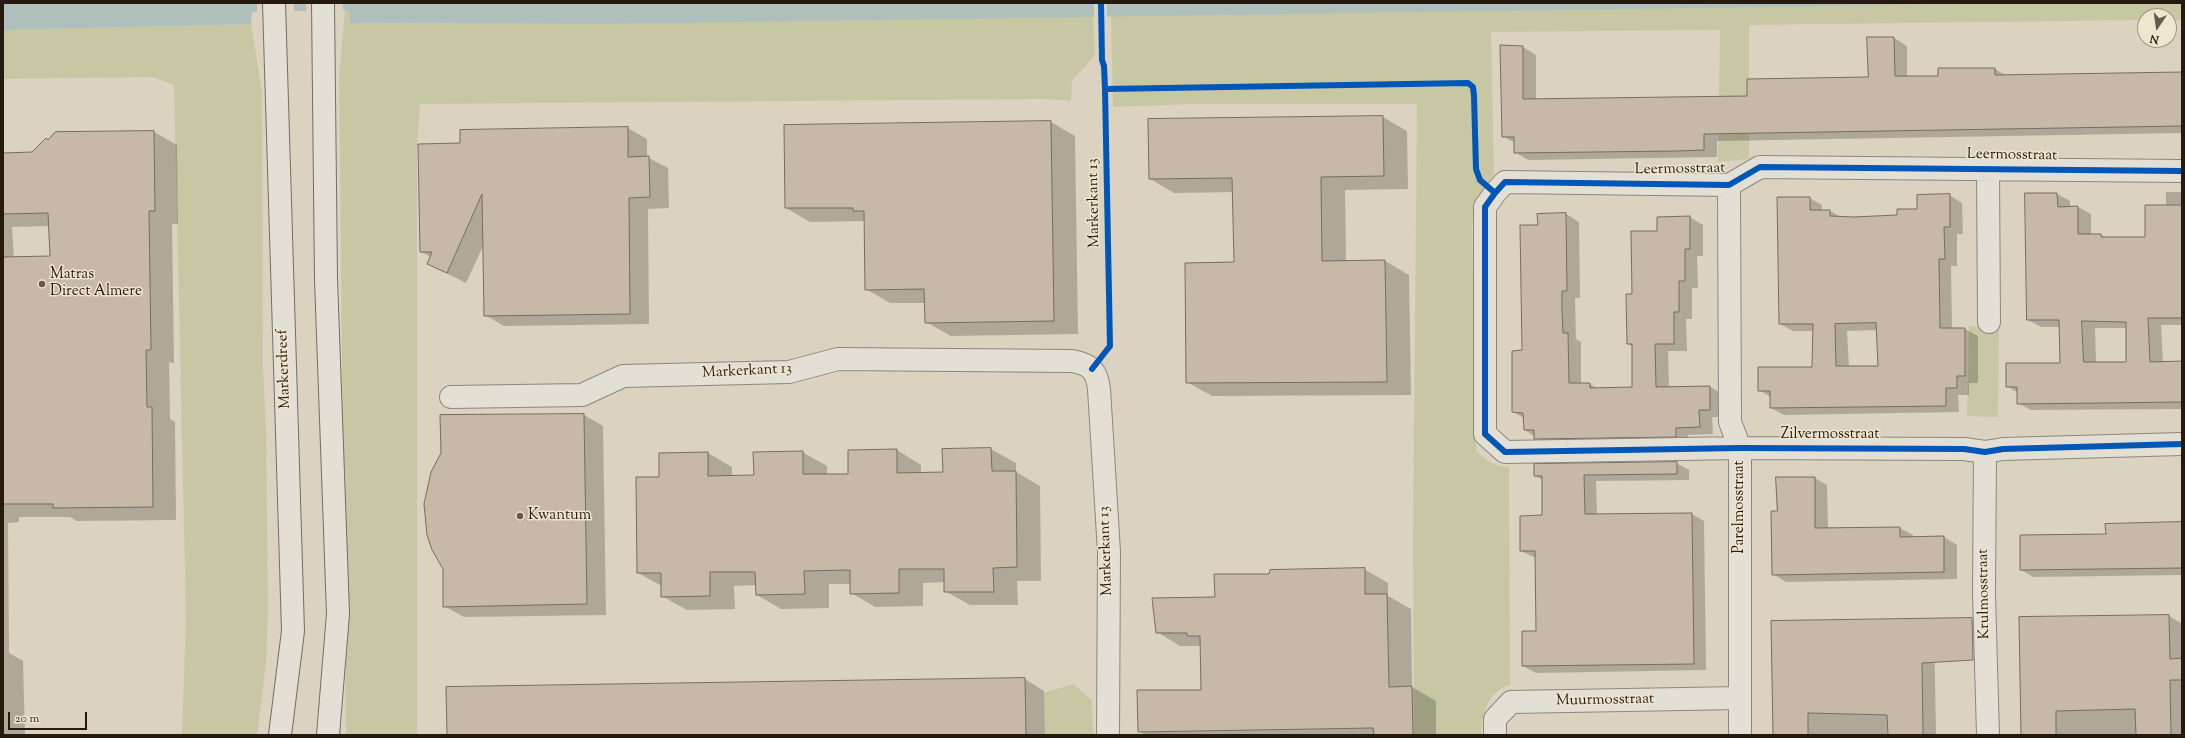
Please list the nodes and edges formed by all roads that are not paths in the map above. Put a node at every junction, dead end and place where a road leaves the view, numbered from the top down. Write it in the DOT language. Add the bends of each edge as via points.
graph roads {
  1 [pos="275,10"];
  2 [pos="323,10"];
  3 [pos="1988,169"];
  4 [pos="2182,171"];
  5 [pos="1728,185"];
  6 [pos="1989,322"];
  7 [pos="451,397"];
  8 [pos="1485,434"];
  9 [pos="2182,444"];
  10 [pos="1740,448"];
  11 [pos="1985,452"];
  12 [pos="1740,698"];
  13 [pos="280,735"];
  14 [pos="328,735"];
  15 [pos="1108,735"];
  16 [pos="1495,735"];
  17 [pos="1740,735"];
  18 [pos="1988,735"];
  1 -- 13 [label="street, Markerdreef" via="293,631"];
  2 -- 14 [label="street" via="326,279 338,614"];
  3 -- 4 [label="street, Leermosstraat"];
  3 -- 5 [label="street, Leermosstraat" via="1760,167"];
  3 -- 6 [label="street, Leermosstraat"];
  5 -- 8 [label="street, Leermosstraat" via="1506,182 1495,193 1485,207"];
  5 -- 10 [label="street, Parelmosstraat" via="1730,422"];
  7 -- 15 [label="street, Markerkant 13" via="582,395 624,376 789,372 838,359 1084,363 1098,378 1099,389 1109,552"];
  8 -- 10 [label="street, Zilvermosstraat" via="1505,452"];
  9 -- 11 [label="street, Zilvermosstraat" via="2003,449"];
  10 -- 11 [label="street, Zilvermosstraat" via="1964,449"];
  10 -- 12 [label="street, Parelmosstraat"];
  11 -- 18 [label="street, Krulmosstraat" via="1984,594"];
  12 -- 16 [label="street, Muurmosstraat" via="1511,702 1495,718"];
  12 -- 17 [label="street, Parelmosstraat"];
}
